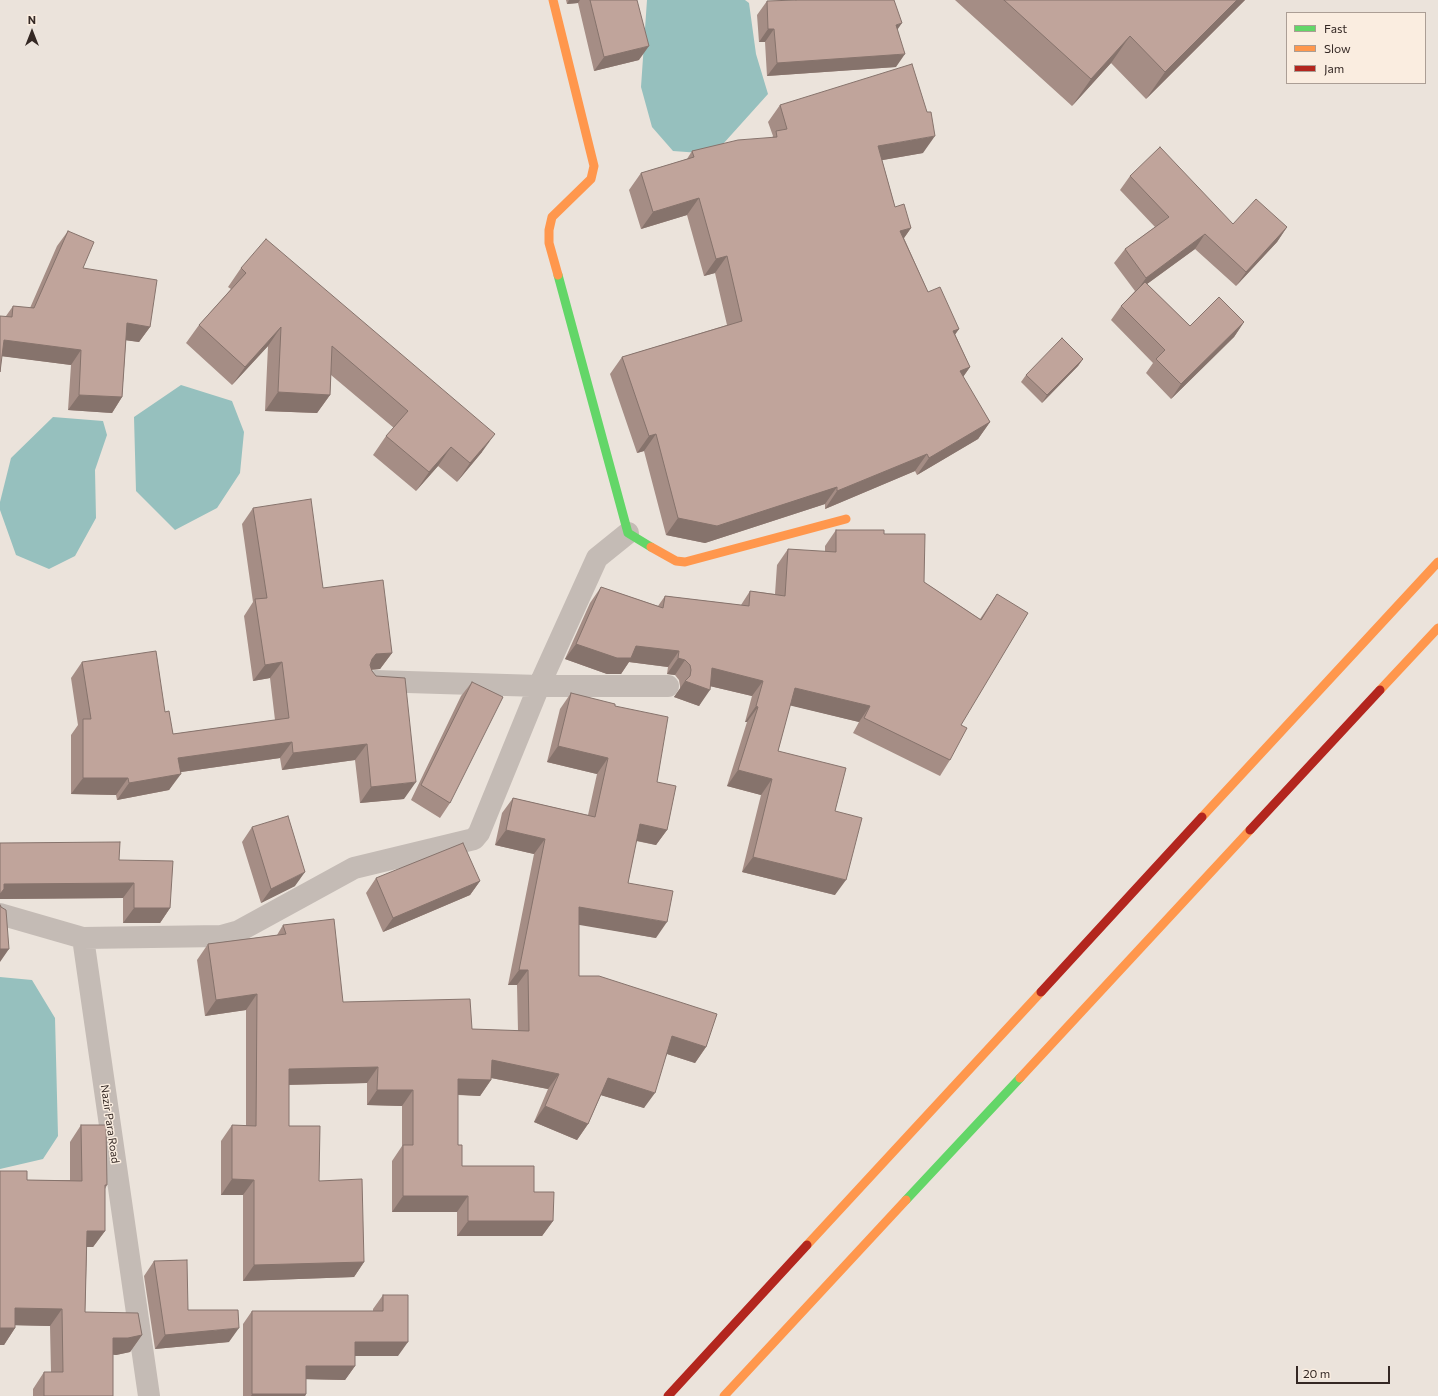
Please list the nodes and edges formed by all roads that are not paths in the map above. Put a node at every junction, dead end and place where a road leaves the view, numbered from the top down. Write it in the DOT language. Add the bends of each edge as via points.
graph roads {
  1 [pos="553,0"];
  2 [pos="846,519"];
  3 [pos="628,533"];
  4 [pos="1438,562"];
  5 [pos="1438,628"];
  6 [pos="371,681"];
  7 [pos="539,686"];
  8 [pos="668,686"];
  9 [pos="0,914"];
  10 [pos="83,938"];
  11 [pos="149,1396"];
  12 [pos="668,1396"];
  13 [pos="724,1396"];
  1 -- 3 [label="main road" via="594,166 591,179 552,217 549,243"];
  2 -- 3 [label="main road" via="685,562 676,561"];
  3 -- 7 [label="street" via="597,558"];
  4 -- 12 [label="main road"];
  5 -- 13 [label="main road"];
  6 -- 7 [label="street"];
  7 -- 8 [label="street"];
  7 -- 10 [label="street" via="474,840 354,868 239,931 221,936"];
  9 -- 10 [label="street"];
  10 -- 11 [label="street, Nazir Para Road"];
}
